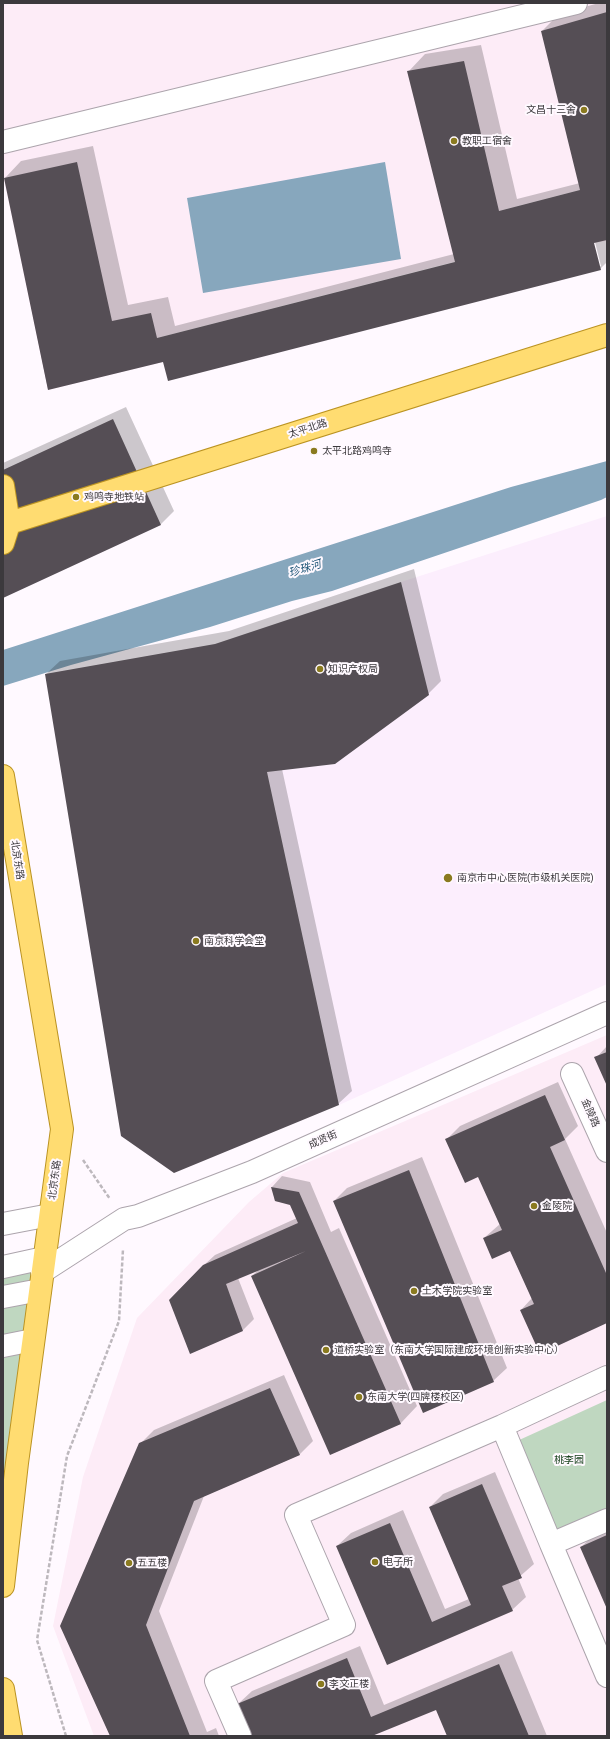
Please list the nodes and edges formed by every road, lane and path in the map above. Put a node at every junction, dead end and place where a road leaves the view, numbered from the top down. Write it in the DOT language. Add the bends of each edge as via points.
graph roads {
  1 [pos="576,3"];
  2 [pos="3,142"];
  3 [pos="607,335"];
  4 [pos="3,486"];
  5 [pos="5,531"];
  6 [pos="3,776"];
  7 [pos="607,1013"];
  8 [pos="572,1074"];
  9 [pos="62,1129"];
  10 [pos="606,1149"];
  11 [pos="50,1215"];
  12 [pos="124,1220"];
  13 [pos="3,1224"];
  14 [pos="3,1267"];
  15 [pos="42,1273"];
  16 [pos="3,1297"];
  17 [pos="33,1340"];
  18 [pos="3,1346"];
  19 [pos="607,1377"];
  20 [pos="502,1426"];
  21 [pos="607,1520"];
  22 [pos="551,1544"];
  23 [pos="3,1586"];
  24 [pos="607,1676"];
  25 [pos="3,1689"];
  26 [pos="11,1736"];
  27 [pos="66,1736"];
  28 [pos="240,1736"];
  1 -- 2 [label="street"];
  3 -- 5 [label="main road, 太平北路"];
  4 -- 5 [label="main road"];
  6 -- 9 [label="main road, 北京东路"];
  7 -- 12 [label="street, 成贤街" via="252,1172"];
  8 -- 10 [label="street, 金陵路"];
  9 -- 11 [label="main road, 北京东路"];
  9 -- 12 [label="path"];
  11 -- 13 [label="street"];
  11 -- 15 [label="main road, 北京东路"];
  12 -- 15 [label="street, 成贤街"];
  12 -- 27 [label="path" via="119,1321 67,1456 37,1640"];
  14 -- 15 [label="street"];
  15 -- 16 [label="street"];
  15 -- 17 [label="main road, 北京东路"];
  17 -- 18 [label="street"];
  17 -- 23 [label="main road, 北京东路"];
  19 -- 20 [label="street"];
  20 -- 22 [label="street"];
  20 -- 28 [label="street" via="296,1515 344,1625 216,1681"];
  21 -- 22 [label="street"];
  22 -- 24 [label="street"];
  25 -- 26 [label="main road"];
}
